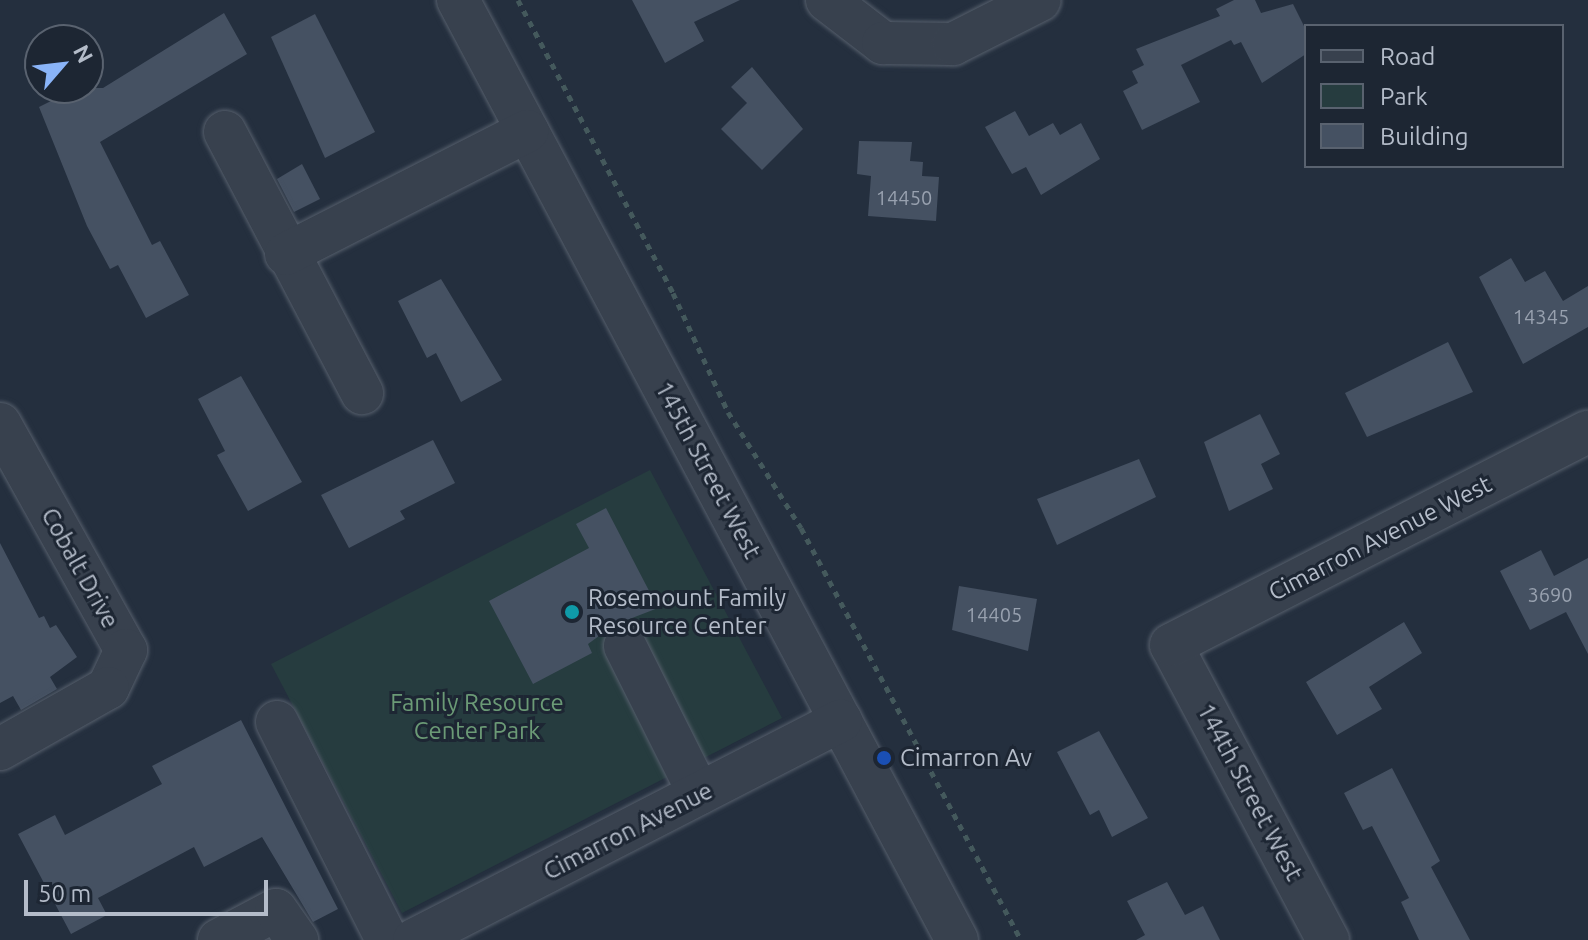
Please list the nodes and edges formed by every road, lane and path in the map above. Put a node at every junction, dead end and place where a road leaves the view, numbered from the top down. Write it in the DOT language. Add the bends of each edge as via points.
graph roads {
  1 [pos="458,0"];
  2 [pos="518,0"];
  3 [pos="827,0"];
  4 [pos="1040,0"];
  5 [pos="527,131"];
  6 [pos="225,132"];
  7 [pos="286,254"];
  8 [pos="362,393"];
  9 [pos="0,424"];
  10 [pos="1588,432"];
  11 [pos="1171,645"];
  12 [pos="625,646"];
  13 [pos="841,721"];
  14 [pos="277,722"];
  15 [pos="0,749"];
  16 [pos="699,794"];
  17 [pos="219,940"];
  18 [pos="297,940"];
  19 [pos="387,940"];
  20 [pos="414,940"];
  21 [pos="956,940"];
  22 [pos="1021,940"];
  23 [pos="1328,940"];
  1 -- 5 [label="street, 145th Street West"];
  2 -- 22 [label="path" via="673,293 728,412 801,528"];
  3 -- 4 [label="street" via="883,43 953,44"];
  5 -- 7 [label="street"];
  5 -- 13 [label="street, 145th Street West"];
  6 -- 7 [label="street"];
  7 -- 8 [label="street"];
  9 -- 15 [label="street, Cobalt Drive" via="126,650 108,688"];
  10 -- 11 [label="street, Cimarron Avenue West"];
  11 -- 23 [label="street, 144th Street West"];
  12 -- 16 [label="street"];
  13 -- 16 [label="street, Cimarron Avenue"];
  13 -- 21 [label="street, 145th Street West"];
  14 -- 19 [label="street"];
  16 -- 20 [label="street, Cimarron Avenue"];
  17 -- 18 [label="street" via="276,910"];
}
